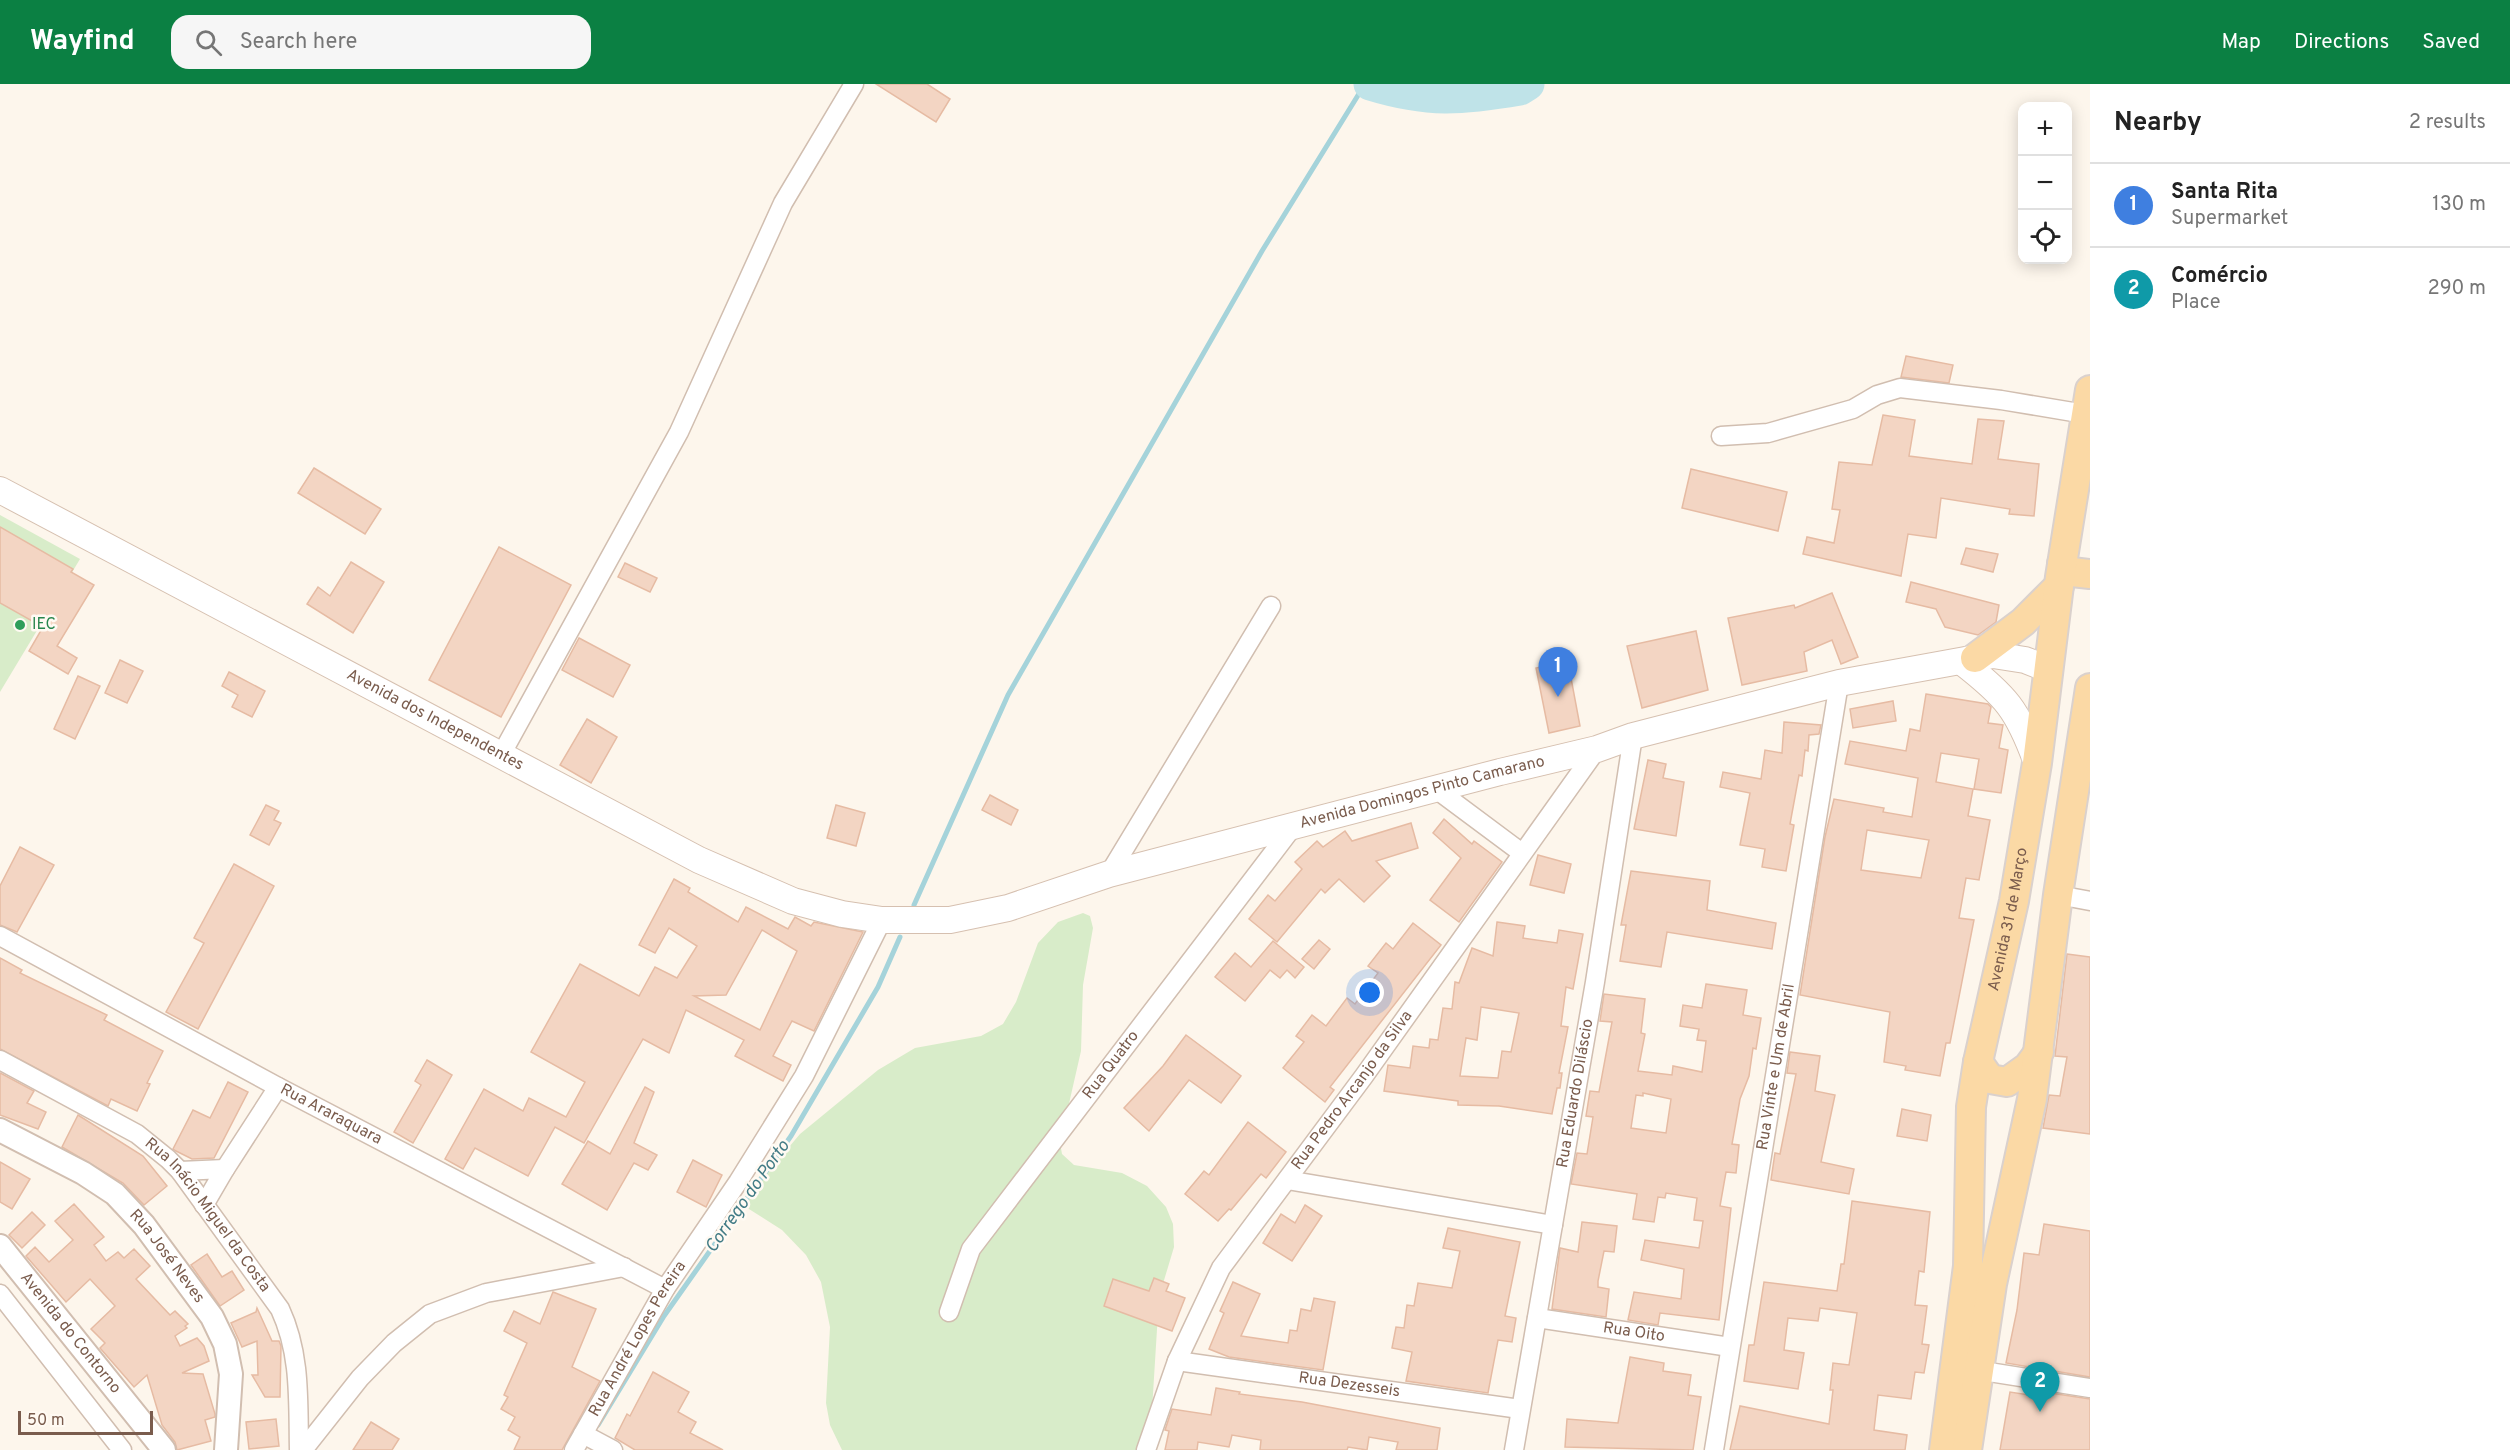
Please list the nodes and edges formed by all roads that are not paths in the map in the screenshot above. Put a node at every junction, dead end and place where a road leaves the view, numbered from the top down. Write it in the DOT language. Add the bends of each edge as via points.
graph roads {
  1 [pos="854,84"];
  2 [pos="2087,417"];
  3 [pos="1721,436"];
  4 [pos="0,490"];
  5 [pos="2090,574"];
  6 [pos="2061,575"];
  7 [pos="1271,606"];
  8 [pos="1969,660"];
  9 [pos="2048,669"];
  10 [pos="1839,683"];
  11 [pos="2090,688"];
  12 [pos="1633,736"];
  13 [pos="2083,739"];
  14 [pos="1597,749"];
  15 [pos="501,755"];
  16 [pos="2037,763"];
  17 [pos="1436,789"];
  18 [pos="1292,828"];
  19 [pos="1522,854"];
  20 [pos="1109,874"];
  21 [pos="2058,896"];
  22 [pos="2090,901"];
  23 [pos="882,920"];
  24 [pos="0,936"];
  25 [pos="2039,1052"];
  26 [pos="0,1060"];
  27 [pos="1978,1062"];
  28 [pos="278,1087"];
  29 [pos="0,1130"];
  30 [pos="225,1169"];
  31 [pos="180,1171"];
  32 [pos="1287,1180"];
  33 [pos="204,1204"];
  34 [pos="1554,1225"];
  35 [pos="0,1246"];
  36 [pos="624,1267"];
  37 [pos="665,1289"];
  38 [pos="0,1294"];
  39 [pos="949,1312"];
  40 [pos="1537,1318"];
  41 [pos="1730,1347"];
  42 [pos="1177,1361"];
  43 [pos="1967,1368"];
  44 [pos="2090,1388"];
  45 [pos="1520,1409"];
  46 [pos="597,1442"];
  47 [pos="122,1450"];
  48 [pos="164,1450"];
  49 [pos="226,1450"];
  50 [pos="299,1450"];
  51 [pos="303,1450"];
  52 [pos="574,1450"];
  53 [pos="1146,1450"];
  54 [pos="1514,1450"];
  55 [pos="1714,1450"];
  56 [pos="1944,1450"];
  57 [pos="1967,1450"];
  1 -- 15 [label="street" via="783,202 680,432"];
  2 -- 3 [label="street" via="2001,400 1900,388 1853,409 1768,433"];
  2 -- 6 [label="main road, Avenida 31 de Março"];
  4 -- 15 [label="main road, Avenida dos Independentes"];
  5 -- 6 [label="main road"];
  6 -- 8 [label="main road" via="2024,622"];
  6 -- 9 [label="main road, Avenida 31 de Março"];
  7 -- 20 [label="street"];
  8 -- 9 [label="main road, Avenida Domingos Pinto Camarano" via="1993,655 2025,660"];
  8 -- 10 [label="main road, Avenida Domingos Pinto Camarano"];
  8 -- 16 [label="main road" via="2016,712"];
  9 -- 13 [label="main road" via="2061,679 2073,702"];
  9 -- 16 [label="main road, Avenida 31 de Março"];
  10 -- 12 [label="main road, Avenida Domingos Pinto Camarano"];
  10 -- 41 [label="street, Rua Vinte e Um de Abril"];
  11 -- 13 [label="main road, Avenida 31 de Março"];
  12 -- 14 [label="main road, Avenida Domingos Pinto Camarano"];
  12 -- 34 [label="street, Rua Eduardo Diláscio"];
  13 -- 21 [label="main road, Avenida 31 de Março"];
  14 -- 17 [label="main road, Avenida Domingos Pinto Camarano"];
  14 -- 19 [label="street, Rua Pedro Arcanjo da Silva"];
  15 -- 23 [label="main road, Avenida dos Independentes" via="699,860 793,902"];
  16 -- 27 [label="main road, Avenida 31 de Março" via="2012,911"];
  17 -- 18 [label="main road, Avenida Domingos Pinto Camarano"];
  17 -- 19 [label="street"];
  18 -- 20 [label="main road, Avenida Domingos Pinto Camarano"];
  18 -- 39 [label="street, Rua Quatro" via="971,1250"];
  19 -- 32 [label="street, Rua Pedro Arcanjo da Silva"];
  20 -- 23 [label="main road, Avenida Domingos Pinto Camarano" via="1008,908 967,917"];
  21 -- 22 [label="street"];
  21 -- 25 [label="main road, Avenida 31 de Março"];
  23 -- 37 [label="street, Rua André Lopes Pereira" via="804,1076"];
  24 -- 28 [label="street, Rua Araraquara"];
  25 -- 27 [label="main road" via="2028,1067 2007,1082 1990,1079"];
  25 -- 43 [label="main road, Avenida 31 de Março" via="1992,1284"];
  26 -- 31 [label="street, Rua Inácio Miguel da Costa" via="137,1134"];
  27 -- 43 [label="main road, Avenida 31 de Março" via="1971,1107"];
  28 -- 30 [label="street"];
  28 -- 36 [label="street, Rua Araraquara"];
  29 -- 49 [label="street, Rua José Neves" via="115,1194 144,1225 212,1317 225,1344 231,1374"];
  30 -- 31 [label="street"];
  30 -- 33 [label="street"];
  31 -- 33 [label="street, Rua Inácio Miguel da Costa"];
  32 -- 34 [label="street"];
  32 -- 42 [label="street, Rua Pedro Arcanjo da Silva" via="1221,1268"];
  33 -- 50 [label="street, Rua Inácio Miguel da Costa" via="280,1309 288,1326 297,1372"];
  34 -- 40 [label="street, Rua Eduardo Diláscio"];
  35 -- 48 [label="street, Avenida do Contorno"];
  36 -- 37 [label="street, Rua Araraquara"];
  36 -- 51 [label="street" via="486,1293 430,1314 360,1378"];
  37 -- 46 [label="street, Rua André Lopes Pereira"];
  38 -- 47 [label="street"];
  40 -- 41 [label="street, Rua Oito"];
  40 -- 45 [label="street, Rua Eduardo Diláscio"];
  41 -- 55 [label="street, Rua Vinte e Um de Abril"];
  42 -- 45 [label="street, Rua Dezesseis"];
  42 -- 53 [label="street, Rua Pedro Arcanjo da Silva"];
  43 -- 44 [label="street"];
  43 -- 56 [label="main road, Avenida 31 de Março"];
  43 -- 57 [label="main road, Avenida 31 de Março"];
  45 -- 54 [label="street, Rua Eduardo Diláscio"];
  46 -- 52 [label="street, Rua André Lopes Pereira"];
}
